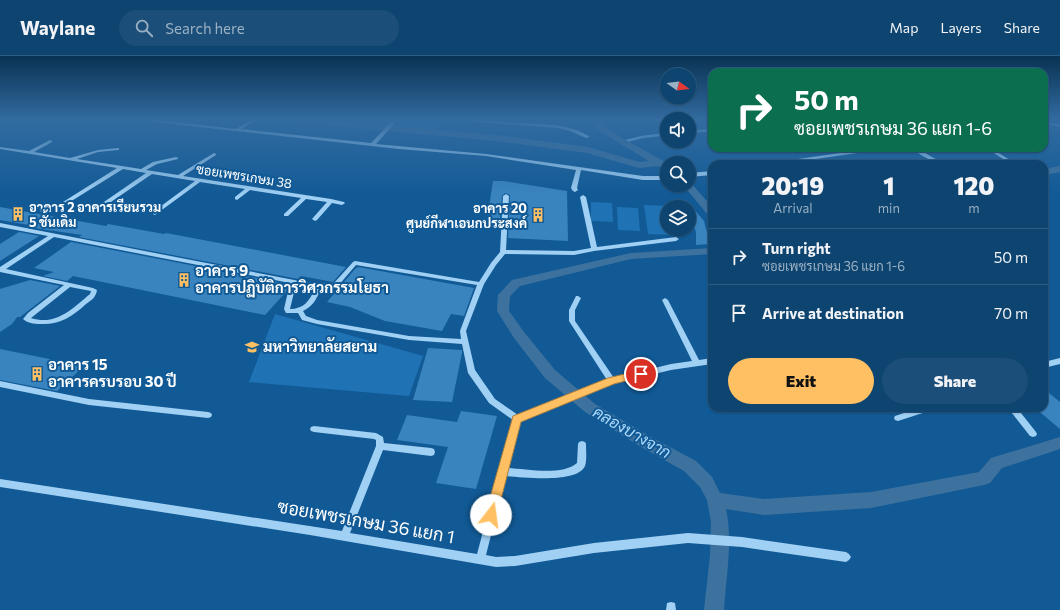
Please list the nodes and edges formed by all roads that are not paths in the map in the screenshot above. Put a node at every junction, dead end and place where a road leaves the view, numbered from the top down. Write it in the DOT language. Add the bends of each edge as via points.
graph roads {
  1 [pos="43,145"];
  2 [pos="372,145"];
  3 [pos="0,148"];
  4 [pos="117,148"];
  5 [pos="852,152"];
  6 [pos="920,152"];
  7 [pos="994,152"];
  8 [pos="29,153"];
  9 [pos="214,154"];
  10 [pos="176,158"];
  11 [pos="69,159"];
  12 [pos="797,160"];
  13 [pos="932,160"];
  14 [pos="1008,160"];
  15 [pos="121,168"];
  16 [pos="579,169"];
  17 [pos="141,171"];
  18 [pos="151,172"];
  19 [pos="708,173"];
  20 [pos="696,175"];
  21 [pos="178,177"];
  22 [pos="660,178"];
  23 [pos="199,180"];
  24 [pos="249,188"];
  25 [pos="575,190"];
  26 [pos="506,196"];
  27 [pos="304,197"];
  28 [pos="583,197"];
  29 [pos="237,198"];
  30 [pos="331,201"];
  31 [pos="65,203"];
  32 [pos="342,203"];
  33 [pos="103,205"];
  34 [pos="155,213"];
  35 [pos="286,215"];
  36 [pos="315,219"];
  37 [pos="0,225"];
  38 [pos="53,235"];
  39 [pos="676,239"];
  40 [pos="594,249"];
  41 [pos="503,252"];
  42 [pos="1,270"];
  43 [pos="293,282"];
  44 [pos="481,284"];
  45 [pos="68,285"];
  46 [pos="315,286"];
  47 [pos="578,298"];
  48 [pos="665,300"];
  49 [pos="300,311"];
  50 [pos="465,342"];
  51 [pos="1060,361"];
  52 [pos="708,362"];
  53 [pos="697,363"];
  54 [pos="1048,363"];
  55 [pos="612,381"];
  56 [pos="0,384"];
  57 [pos="917,412"];
  58 [pos="1015,412"];
  59 [pos="208,415"];
  60 [pos="898,418"];
  61 [pos="517,419"];
  62 [pos="314,429"];
  63 [pos="1033,434"];
  64 [pos="582,444"];
  65 [pos="380,446"];
  66 [pos="431,452"];
  67 [pos="503,472"];
  68 [pos="0,483"];
  69 [pos="344,537"];
  70 [pos="846,557"];
  71 [pos="480,559"];
  1 -- 8 [label="street"];
  2 -- 16 [label="street" via="486,155"];
  3 -- 8 [label="street, ซอยเพชรเกษม 38"];
  4 -- 11 [label="street"];
  5 -- 12 [label="street"];
  6 -- 13 [label="street"];
  7 -- 14 [label="street"];
  8 -- 11 [label="street, ซอยเพชรเกษม 38"];
  9 -- 21 [label="street"];
  10 -- 17 [label="street" via="155,163"];
  11 -- 15 [label="street, ซอยเพชรเกษม 38"];
  15 -- 17 [label="street, ซอยเพชรเกษม 38"];
  15 -- 31 [label="street"];
  16 -- 22 [label="street"];
  16 -- 25 [label="street"];
  17 -- 18 [label="street, ซอยเพชรเกษม 38"];
  18 -- 21 [label="street, ซอยเพชรเกษม 38"];
  18 -- 33 [label="street"];
  19 -- 20 [label="street"];
  21 -- 23 [label="street, ซอยเพชรเกษม 38"];
  23 -- 24 [label="street, ซอยเพชรเกษม 38"];
  23 -- 34 [label="street"];
  24 -- 27 [label="street, ซอยเพชรเกษม 38"];
  24 -- 29 [label="street"];
  26 -- 41 [label="street"];
  27 -- 30 [label="street, ซอยเพชรเกษม 38"];
  27 -- 35 [label="street"];
  28 -- 40 [label="street"];
  30 -- 32 [label="street, ซอยเพชรเกษม 38"];
  30 -- 36 [label="street"];
  37 -- 38 [label="street"];
  38 -- 42 [label="street"];
  38 -- 43 [label="street"];
  39 -- 40 [label="street"];
  40 -- 41 [label="street" via="574,253"];
  41 -- 44 [label="street"];
  42 -- 45 [label="street"];
  43 -- 46 [label="street"];
  43 -- 49 [label="street" via="287,309"];
  44 -- 46 [label="street" via="355,263 336,284"];
  44 -- 50 [label="street" via="463,331"];
  45 -- 45 [label="street" via="30,315 26,319 50,324 56,322 65,318 93,295 94,290"];
  46 -- 49 [label="street" via="316,297"];
  47 -- 55 [label="street" via="572,310 572,321"];
  48 -- 53 [label="street"];
  49 -- 50 [label="street" via="304,318 317,322 409,338"];
  50 -- 61 [label="street" via="470,371 492,401"];
  51 -- 54 [label="street"];
  52 -- 53 [label="street"];
  53 -- 55 [label="street"];
  55 -- 61 [label="street"];
  56 -- 59 [label="street" via="89,402"];
  57 -- 60 [label="street"];
  58 -- 63 [label="street"];
  61 -- 67 [label="street"];
  62 -- 65 [label="street" via="376,436 380,439"];
  64 -- 67 [label="street" via="581,465 575,471 561,474"];
  65 -- 66 [label="street"];
  65 -- 69 [label="street"];
  67 -- 71 [label="street"];
  68 -- 69 [label="street, ซอยเพชรเกษม 36 แยก 1" via="202,515 264,522"];
  69 -- 71 [label="street, ซอยเพชรเกษม 36 แยก 1"];
  70 -- 71 [label="street, ซอยเพชรเกษม 36 แยก 1" via="742,542 688,538 594,548 515,561 496,562"];
}
